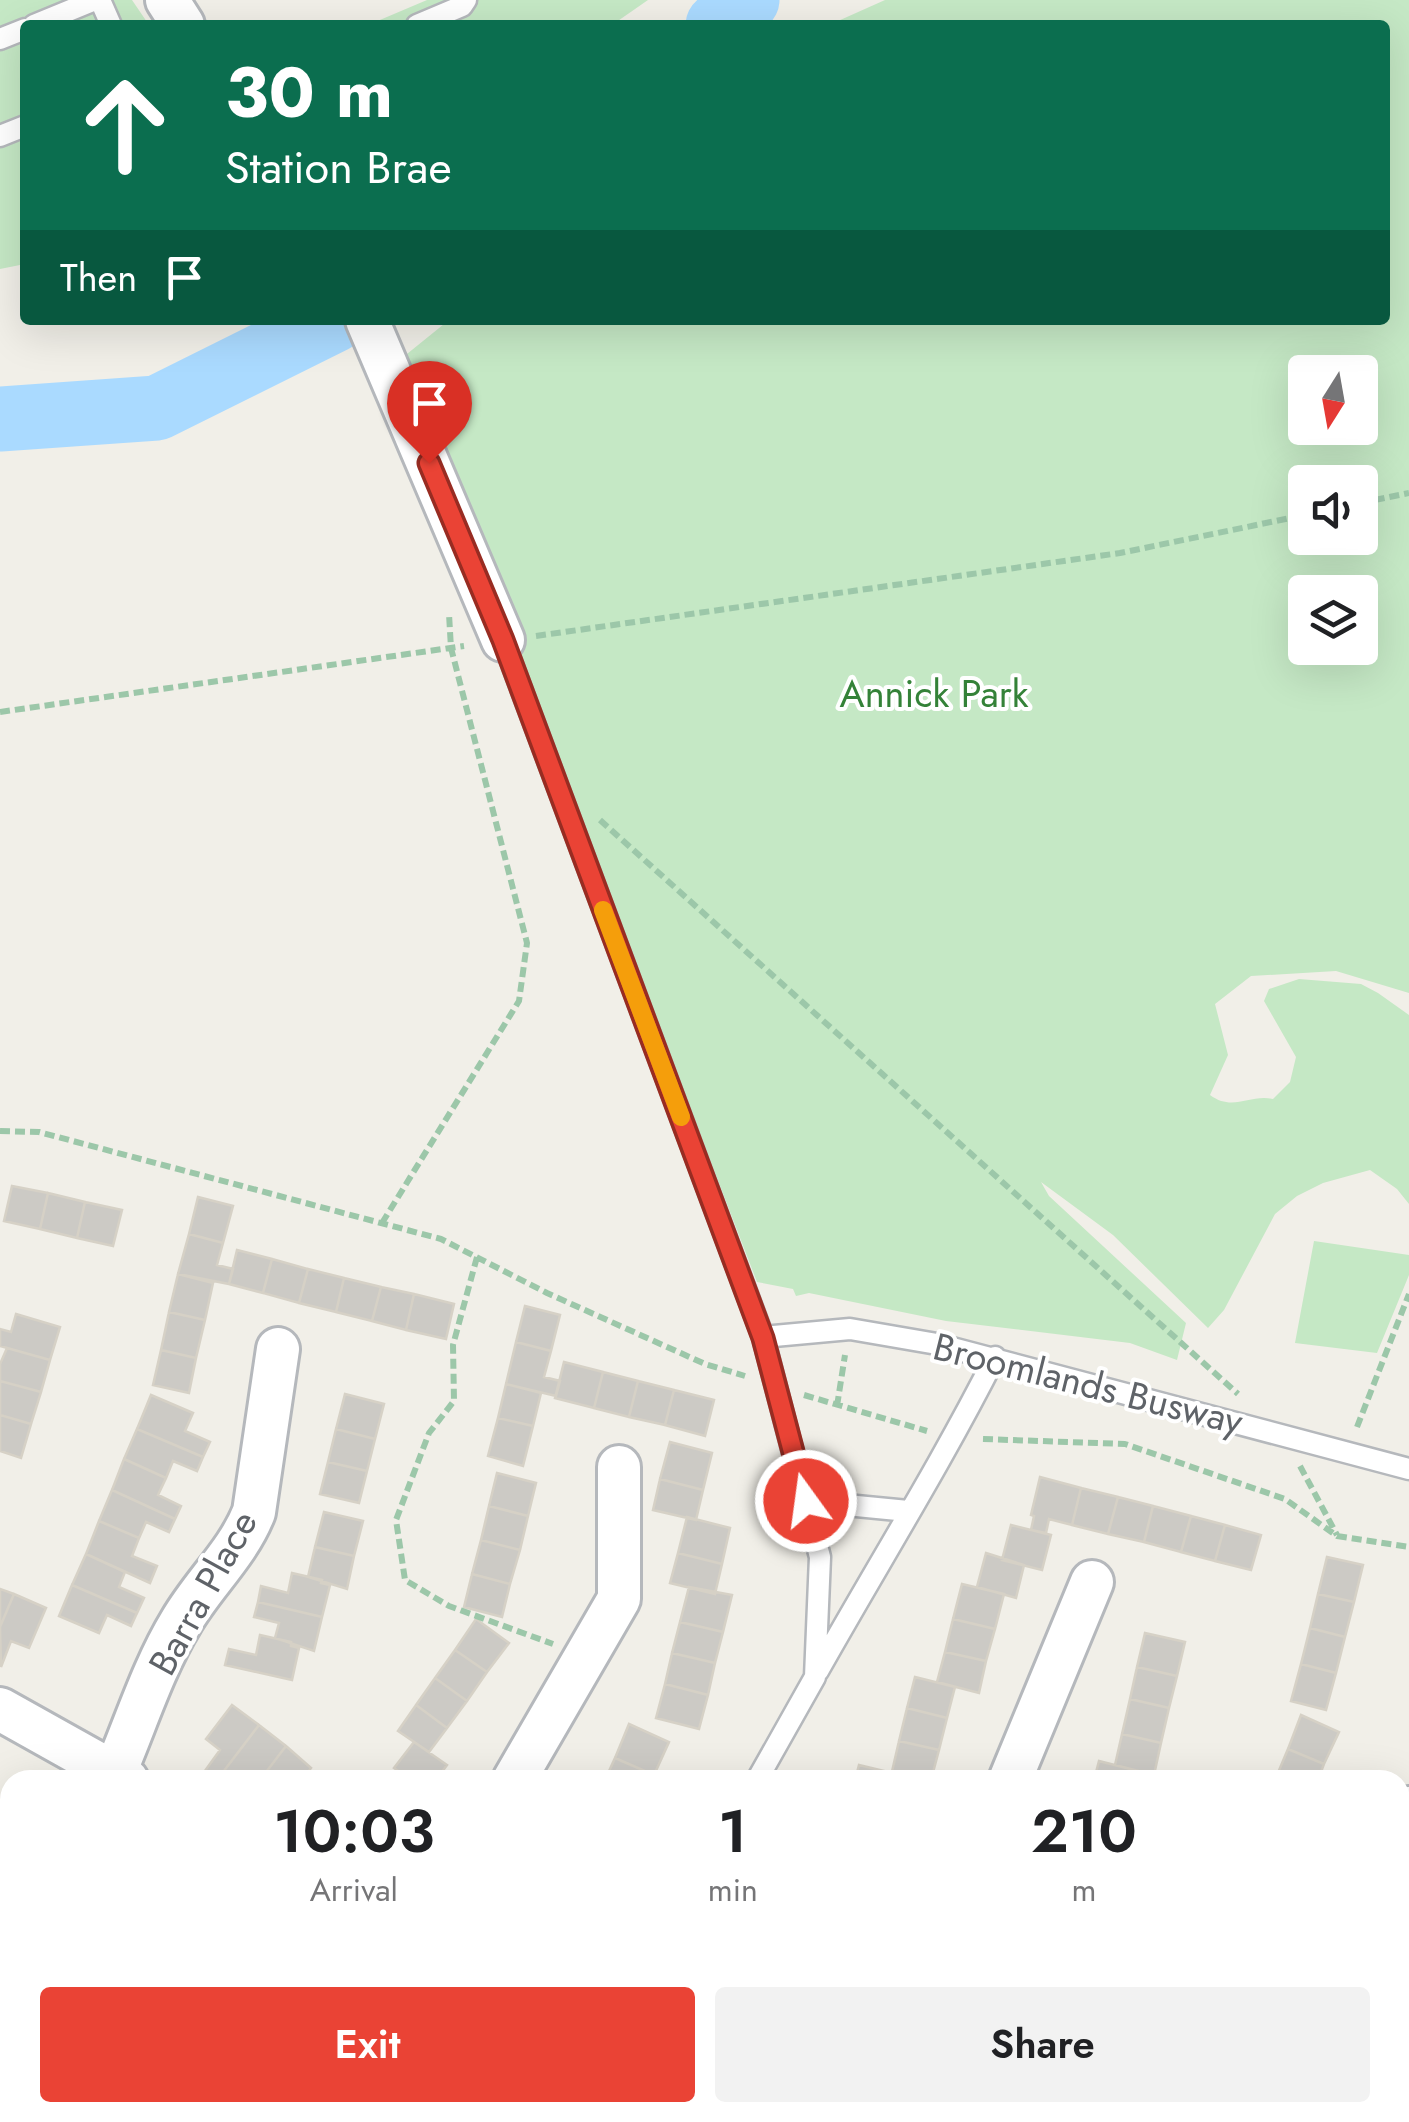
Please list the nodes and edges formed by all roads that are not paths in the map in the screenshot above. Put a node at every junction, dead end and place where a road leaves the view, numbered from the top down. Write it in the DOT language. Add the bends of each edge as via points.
graph roads {
  1 [pos="97,0"];
  2 [pos="466,0"];
  3 [pos="47,20"];
  4 [pos="429,20"];
  5 [pos="369,325"];
  6 [pos="503,640"];
  7 [pos="763,1338"];
  8 [pos="278,1349"];
  9 [pos="995,1357"];
  10 [pos="619,1467"];
  11 [pos="1409,1469"];
  12 [pos="806,1501"];
  13 [pos="908,1511"];
  14 [pos="1092,1582"];
  15 [pos="815,1678"];
  16 [pos="0,1710"];
  17 [pos="110,1770"];
  18 [pos="123,1770"];
  19 [pos="520,1770"];
  20 [pos="764,1770"];
  21 [pos="1014,1770"];
  1 -- 3 [label="lane"];
  2 -- 4 [label="lane"];
  5 -- 6 [label="street"];
  6 -- 7 [label="lane"];
  7 -- 9 [label="lane, Broomlands Busway" via="850,1329"];
  7 -- 12 [label="lane"];
  8 -- 18 [label="street, Barra Place" via="246,1534 177,1628"];
  9 -- 11 [label="lane, Broomlands Busway"];
  9 -- 13 [label="lane"];
  10 -- 19 [label="street" via="619,1599"];
  12 -- 13 [label="lane"];
  12 -- 15 [label="lane" via="820,1557"];
  13 -- 15 [label="lane"];
  14 -- 21 [label="street"];
  15 -- 20 [label="lane"];
  16 -- 17 [label="street"];
}
